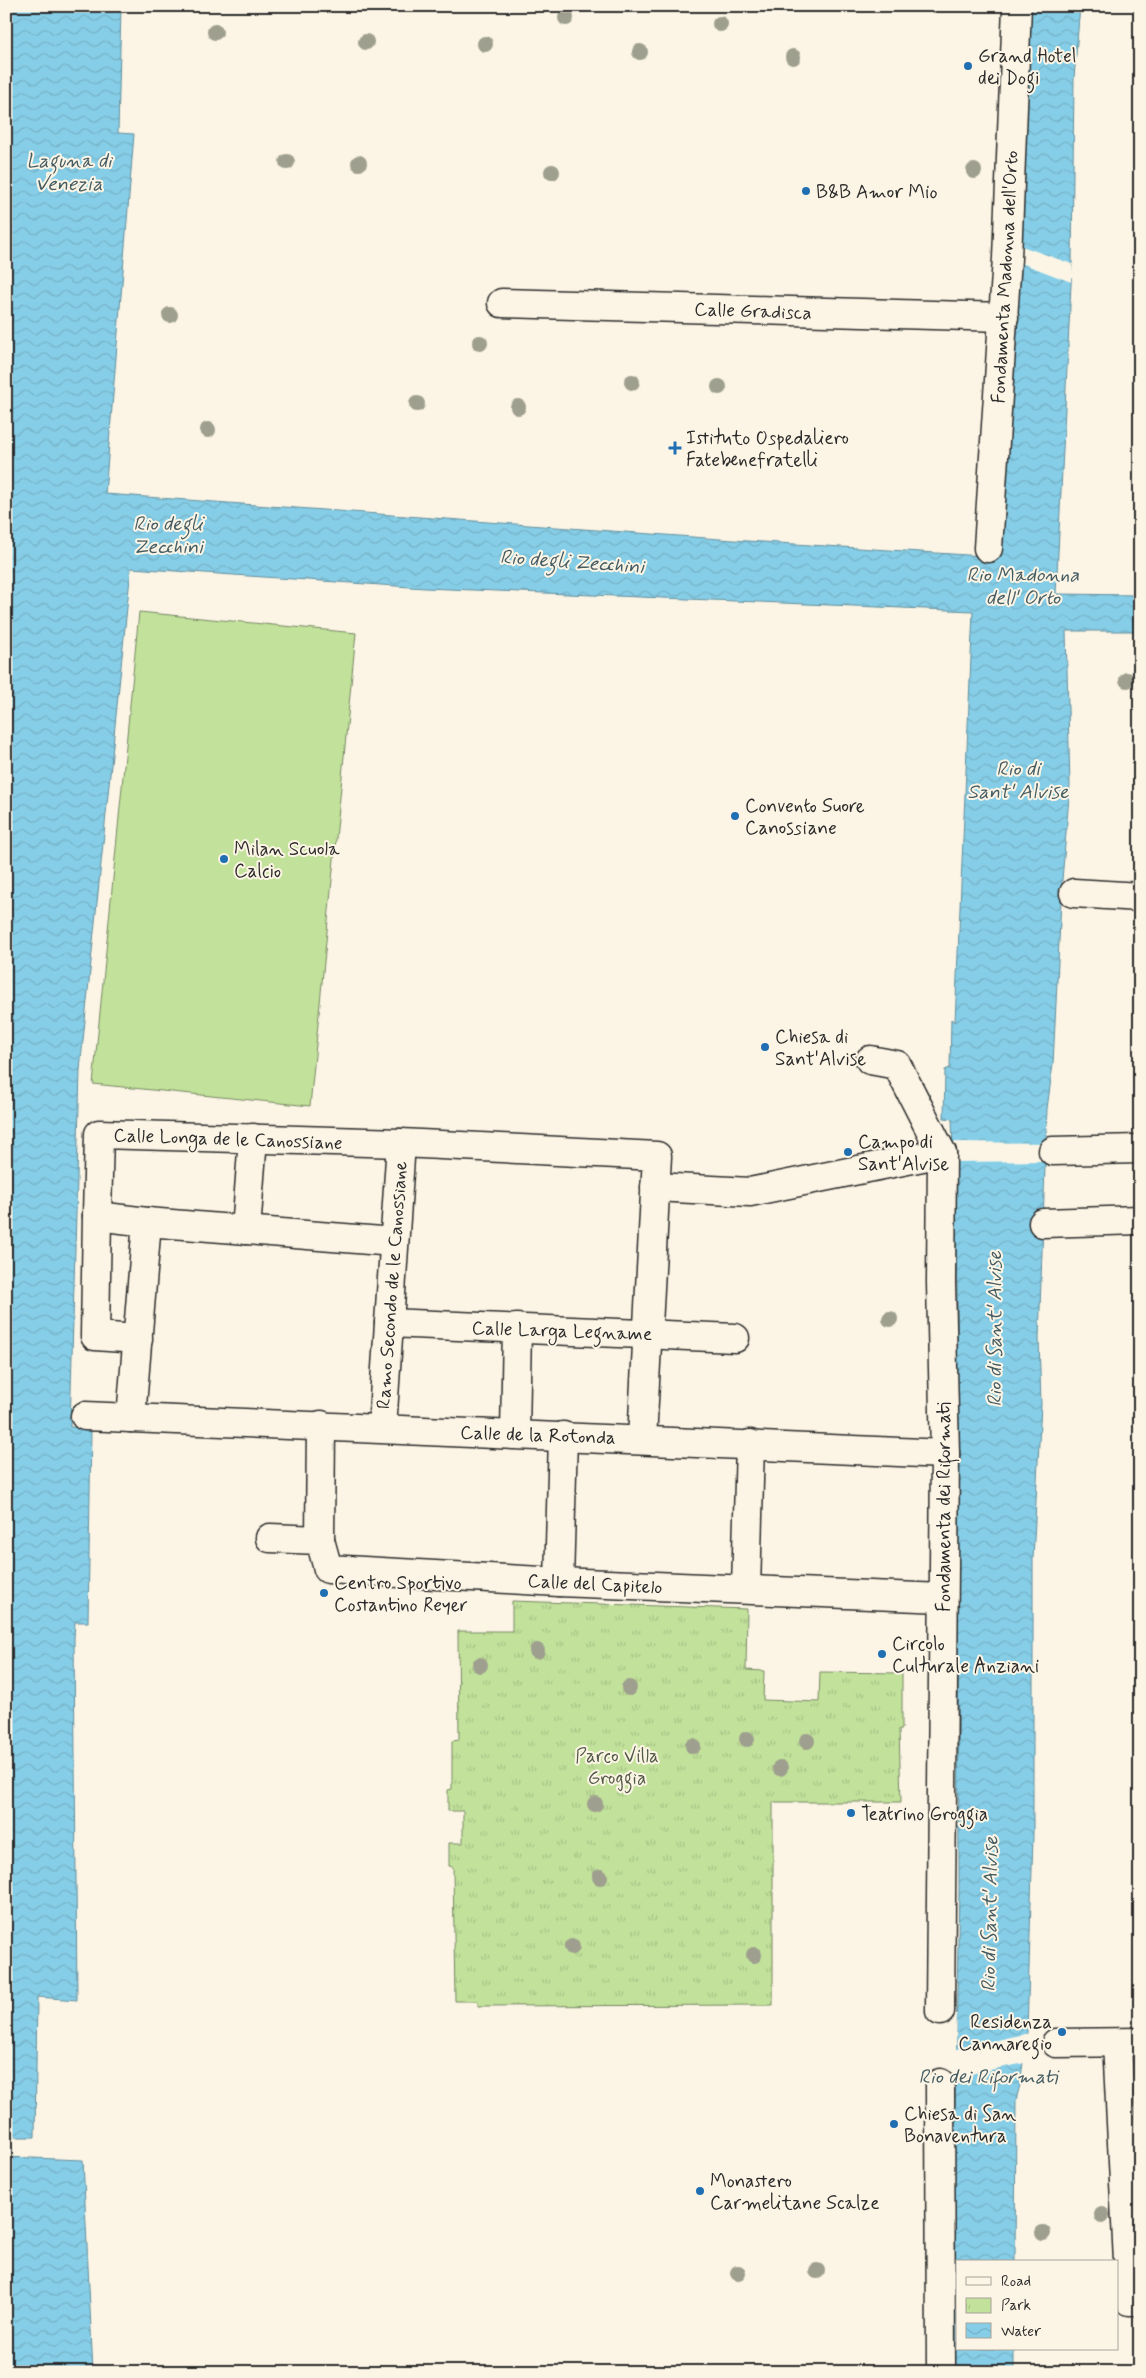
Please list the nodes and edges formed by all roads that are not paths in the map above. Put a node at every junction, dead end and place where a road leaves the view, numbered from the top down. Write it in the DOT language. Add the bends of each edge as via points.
graph roads {
  1 [pos="1017,6"];
  2 [pos="502,303"];
  3 [pos="1004,317"];
  4 [pos="988,548"];
  5 [pos="1074,893"];
  6 [pos="1140,897"];
  7 [pos="870,1060"];
  8 [pos="252,1138"];
  9 [pos="401,1143"];
  10 [pos="1140,1149"];
  11 [pos="1053,1151"];
  12 [pos="942,1152"];
  13 [pos="655,1187"];
  14 [pos="97,1216"];
  15 [pos="1140,1220"];
  16 [pos="147,1222"];
  17 [pos="1044,1223"];
  18 [pos="246,1230"];
  19 [pos="394,1242"];
  20 [pos="389,1323"];
  21 [pos="518,1328"];
  22 [pos="647,1334"];
  23 [pos="735,1338"];
  24 [pos="138,1339"];
  25 [pos="85,1416"];
  26 [pos="131,1418"];
  27 [pos="321,1425"];
  28 [pos="382,1428"];
  29 [pos="515,1433"];
  30 [pos="563,1436"];
  31 [pos="642,1439"];
  32 [pos="750,1444"];
  33 [pos="945,1454"];
  34 [pos="270,1538"];
  35 [pos="320,1540"];
  36 [pos="559,1582"];
  37 [pos="746,1589"];
  38 [pos="943,1598"];
  39 [pos="940,2011"];
  40 [pos="1056,2043"];
  41 [pos="1128,2043"];
  42 [pos="940,2083"];
  43 [pos="1140,2301"];
  44 [pos="941,2372"];
  1 -- 3 [label="street, Fondamenta Madonna dell'Orto" via="1002,219"];
  2 -- 3 [label="street, Calle Gradisca"];
  3 -- 4 [label="street, Fondamenta Madonna dell'Orto"];
  5 -- 6 [label="street"];
  7 -- 12 [label="street" via="897,1065"];
  8 -- 9 [label="street, Calle Longa de le Canossiane"];
  8 -- 14 [label="street, Calle Longa de le Canossiane" via="99,1134"];
  8 -- 18 [label="street"];
  9 -- 13 [label="street, Calle Longa de le Canossiane" via="657,1156"];
  9 -- 19 [label="street, Ramo Secondo de le Canossiane"];
  10 -- 11 [label="street"];
  12 -- 13 [label="street" via="750,1192"];
  12 -- 33 [label="street, Fondamenta dei Riformati"];
  13 -- 22 [label="street"];
  14 -- 16 [label="street"];
  14 -- 24 [label="street" via="95,1336"];
  15 -- 17 [label="street"];
  16 -- 18 [label="street"];
  16 -- 24 [label="street"];
  18 -- 19 [label="street"];
  19 -- 20 [label="street, Ramo Secondo de le Canossiane"];
  20 -- 21 [label="street, Calle Larga Legname"];
  20 -- 28 [label="street, Ramo Secondo de le Canossiane"];
  21 -- 22 [label="street, Calle Larga Legname"];
  21 -- 29 [label="street"];
  22 -- 23 [label="street, Calle Larga Legname"];
  22 -- 31 [label="street"];
  24 -- 26 [label="street"];
  25 -- 26 [label="street"];
  26 -- 27 [label="street, Calle de la Rotonda"];
  27 -- 28 [label="street, Calle de la Rotonda"];
  27 -- 35 [label="street"];
  28 -- 29 [label="street, Calle de la Rotonda"];
  29 -- 30 [label="street, Calle de la Rotonda"];
  30 -- 31 [label="street, Calle de la Rotonda"];
  30 -- 36 [label="street"];
  31 -- 32 [label="street, Calle de la Rotonda"];
  32 -- 33 [label="street, Calle de la Rotonda"];
  32 -- 37 [label="street"];
  33 -- 38 [label="street, Fondamenta dei Riformati"];
  34 -- 35 [label="street"];
  35 -- 36 [label="street, Calle del Capitelo" via="328,1569"];
  36 -- 37 [label="street, Calle del Capitelo"];
  37 -- 38 [label="street, Calle del Capitelo"];
  38 -- 39 [label="street, Fondamenta dei Riformati"];
  40 -- 41 [label="street"];
  41 -- 43 [label="street" via="1130,2301"];
  42 -- 44 [label="street"];
}
